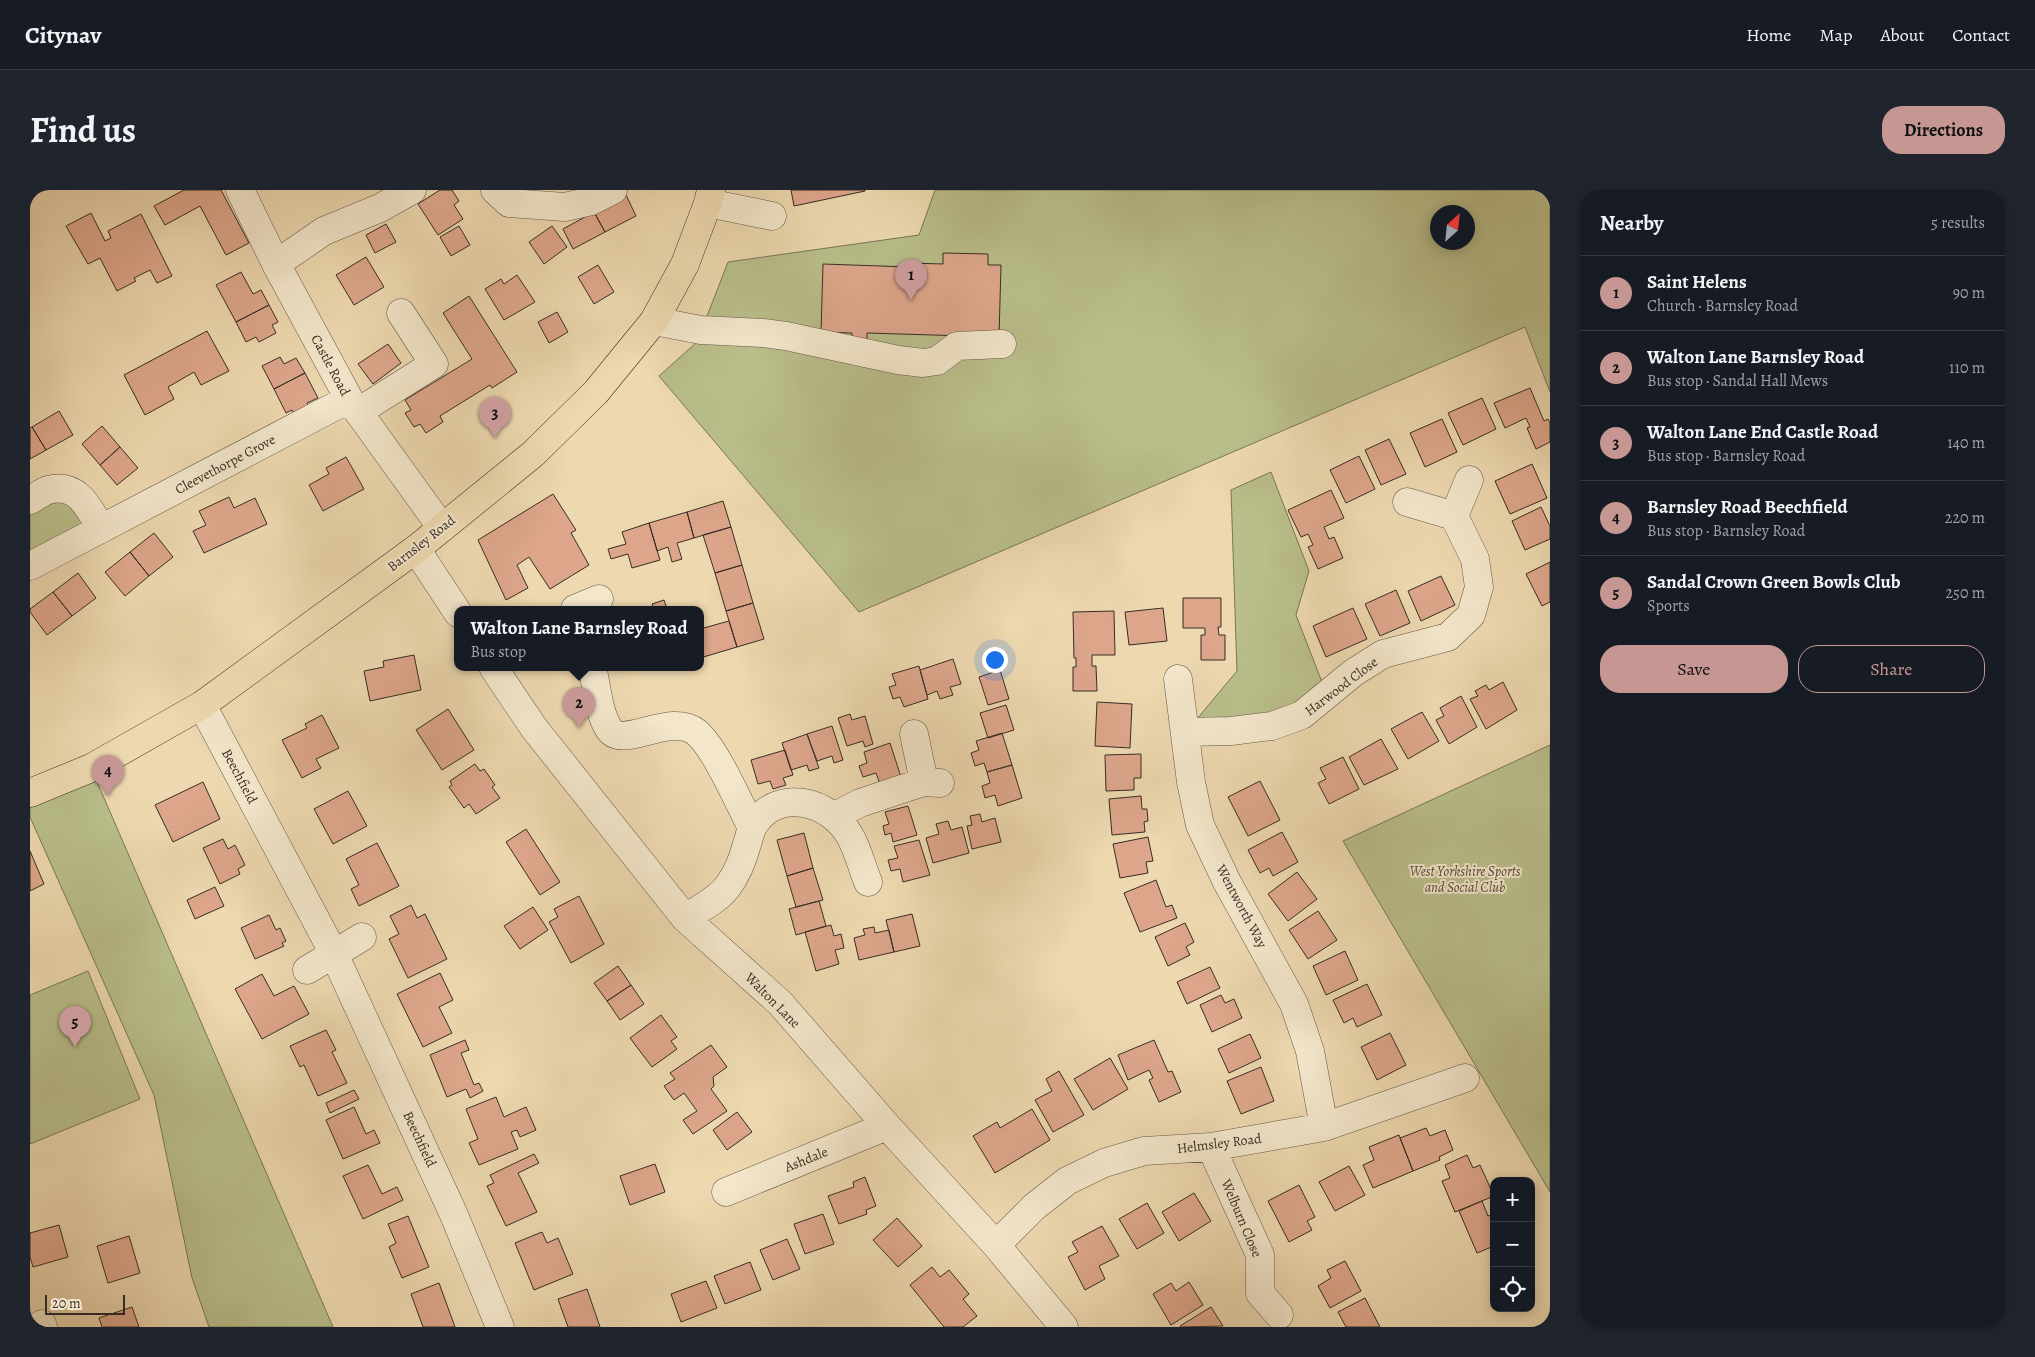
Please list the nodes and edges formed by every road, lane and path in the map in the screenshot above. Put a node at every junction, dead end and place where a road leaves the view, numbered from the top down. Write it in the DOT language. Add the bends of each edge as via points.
graph roads {
  1 [pos="240,190"];
  2 [pos="412,190"];
  3 [pos="613,190"];
  4 [pos="709,196"];
  5 [pos="502,197"];
  6 [pos="772,216"];
  7 [pos="276,264"];
  8 [pos="401,313"];
  9 [pos="654,321"];
  10 [pos="1002,344"];
  11 [pos="353,405"];
  12 [pos="1469,480"];
  13 [pos="30,500"];
  14 [pos="1407,502"];
  15 [pos="1454,516"];
  16 [pos="442,528"];
  17 [pos="100,529"];
  18 [pos="416,549"];
  19 [pos="30,566"];
  20 [pos="454,607"];
  21 [pos="496,671"];
  22 [pos="593,671"];
  23 [pos="1178,679"];
  24 [pos="202,705"];
  25 [pos="1186,732"];
  26 [pos="914,734"];
  27 [pos="30,794"];
  28 [pos="835,816"];
  29 [pos="752,828"];
  30 [pos="868,882"];
  31 [pos="685,918"];
  32 [pos="362,937"];
  33 [pos="334,954"];
  34 [pos="307,970"];
  35 [pos="1465,1078"];
  36 [pos="887,1126"];
  37 [pos="1324,1127"];
  38 [pos="1211,1147"];
  39 [pos="726,1192"];
  40 [pos="996,1245"];
  41 [pos="1279,1315"];
  42 [pos="500,1327"];
  43 [pos="1064,1327"];
  1 -- 7 [label="street, Castle Road"];
  2 -- 7 [label="street" via="380,208 324,230"];
  3 -- 5 [label="street" via="591,201 565,207"];
  4 -- 6 [label="street"];
  4 -- 9 [label="main road, Barnsley Road" via="686,264"];
  7 -- 11 [label="street, Castle Road"];
  8 -- 11 [label="street, Cleevethorpe Grove" via="434,364"];
  9 -- 10 [label="street" via="701,330 786,336 922,363 936,361 957,346"];
  9 -- 16 [label="main road, Barnsley Road" via="596,392 540,447"];
  11 -- 16 [label="street, Castle Road"];
  11 -- 17 [label="street, Cleevethorpe Grove"];
  12 -- 15 [label="street"];
  13 -- 17 [label="street" via="48,490 69,490 85,500"];
  14 -- 15 [label="street"];
  15 -- 25 [label="street, Harwood Close" via="1475,559 1479,587 1471,615 1448,637 1383,654 1353,673 1302,715 1272,726"];
  16 -- 18 [label="main road, Barnsley Road"];
  17 -- 19 [label="street, Cleevethorpe Grove"];
  18 -- 20 [label="street"];
  18 -- 24 [label="main road, Barnsley Road"];
  21 -- 31 [label="street, Walton Lane" via="534,728"];
  22 -- 29 [label="street" via="600,707 609,730 627,737 666,727 695,731 707,743"];
  23 -- 25 [label="street, Wentworth Way"];
  24 -- 27 [label="main road, Barnsley Road" via="91,768"];
  24 -- 33 [label="street, Beechfield"];
  25 -- 37 [label="street, Wentworth Way" via="1200,825 1227,882 1294,1004 1310,1051"];
  26 -- 28 [label="street" via="932,783 860,803"];
  28 -- 29 [label="street" via="805,802 788,802 762,814"];
  28 -- 30 [label="street" via="850,836"];
  29 -- 31 [label="street" via="743,858 728,888"];
  31 -- 36 [label="street, Walton Lane" via="780,1003"];
  32 -- 33 [label="street"];
  33 -- 34 [label="street"];
  33 -- 42 [label="street, Beechfield" via="454,1215"];
  35 -- 37 [label="street, Helmsley Road"];
  36 -- 39 [label="street, Ashdale"];
  36 -- 40 [label="street, Walton Lane"];
  37 -- 38 [label="street, Helmsley Road"];
  38 -- 40 [label="street, Helmsley Road" via="1144,1151 1104,1162 1067,1181 1034,1207"];
  38 -- 41 [label="street, Welburn Close" via="1260,1255 1260,1293"];
  40 -- 43 [label="street, Walton Lane"];
}
